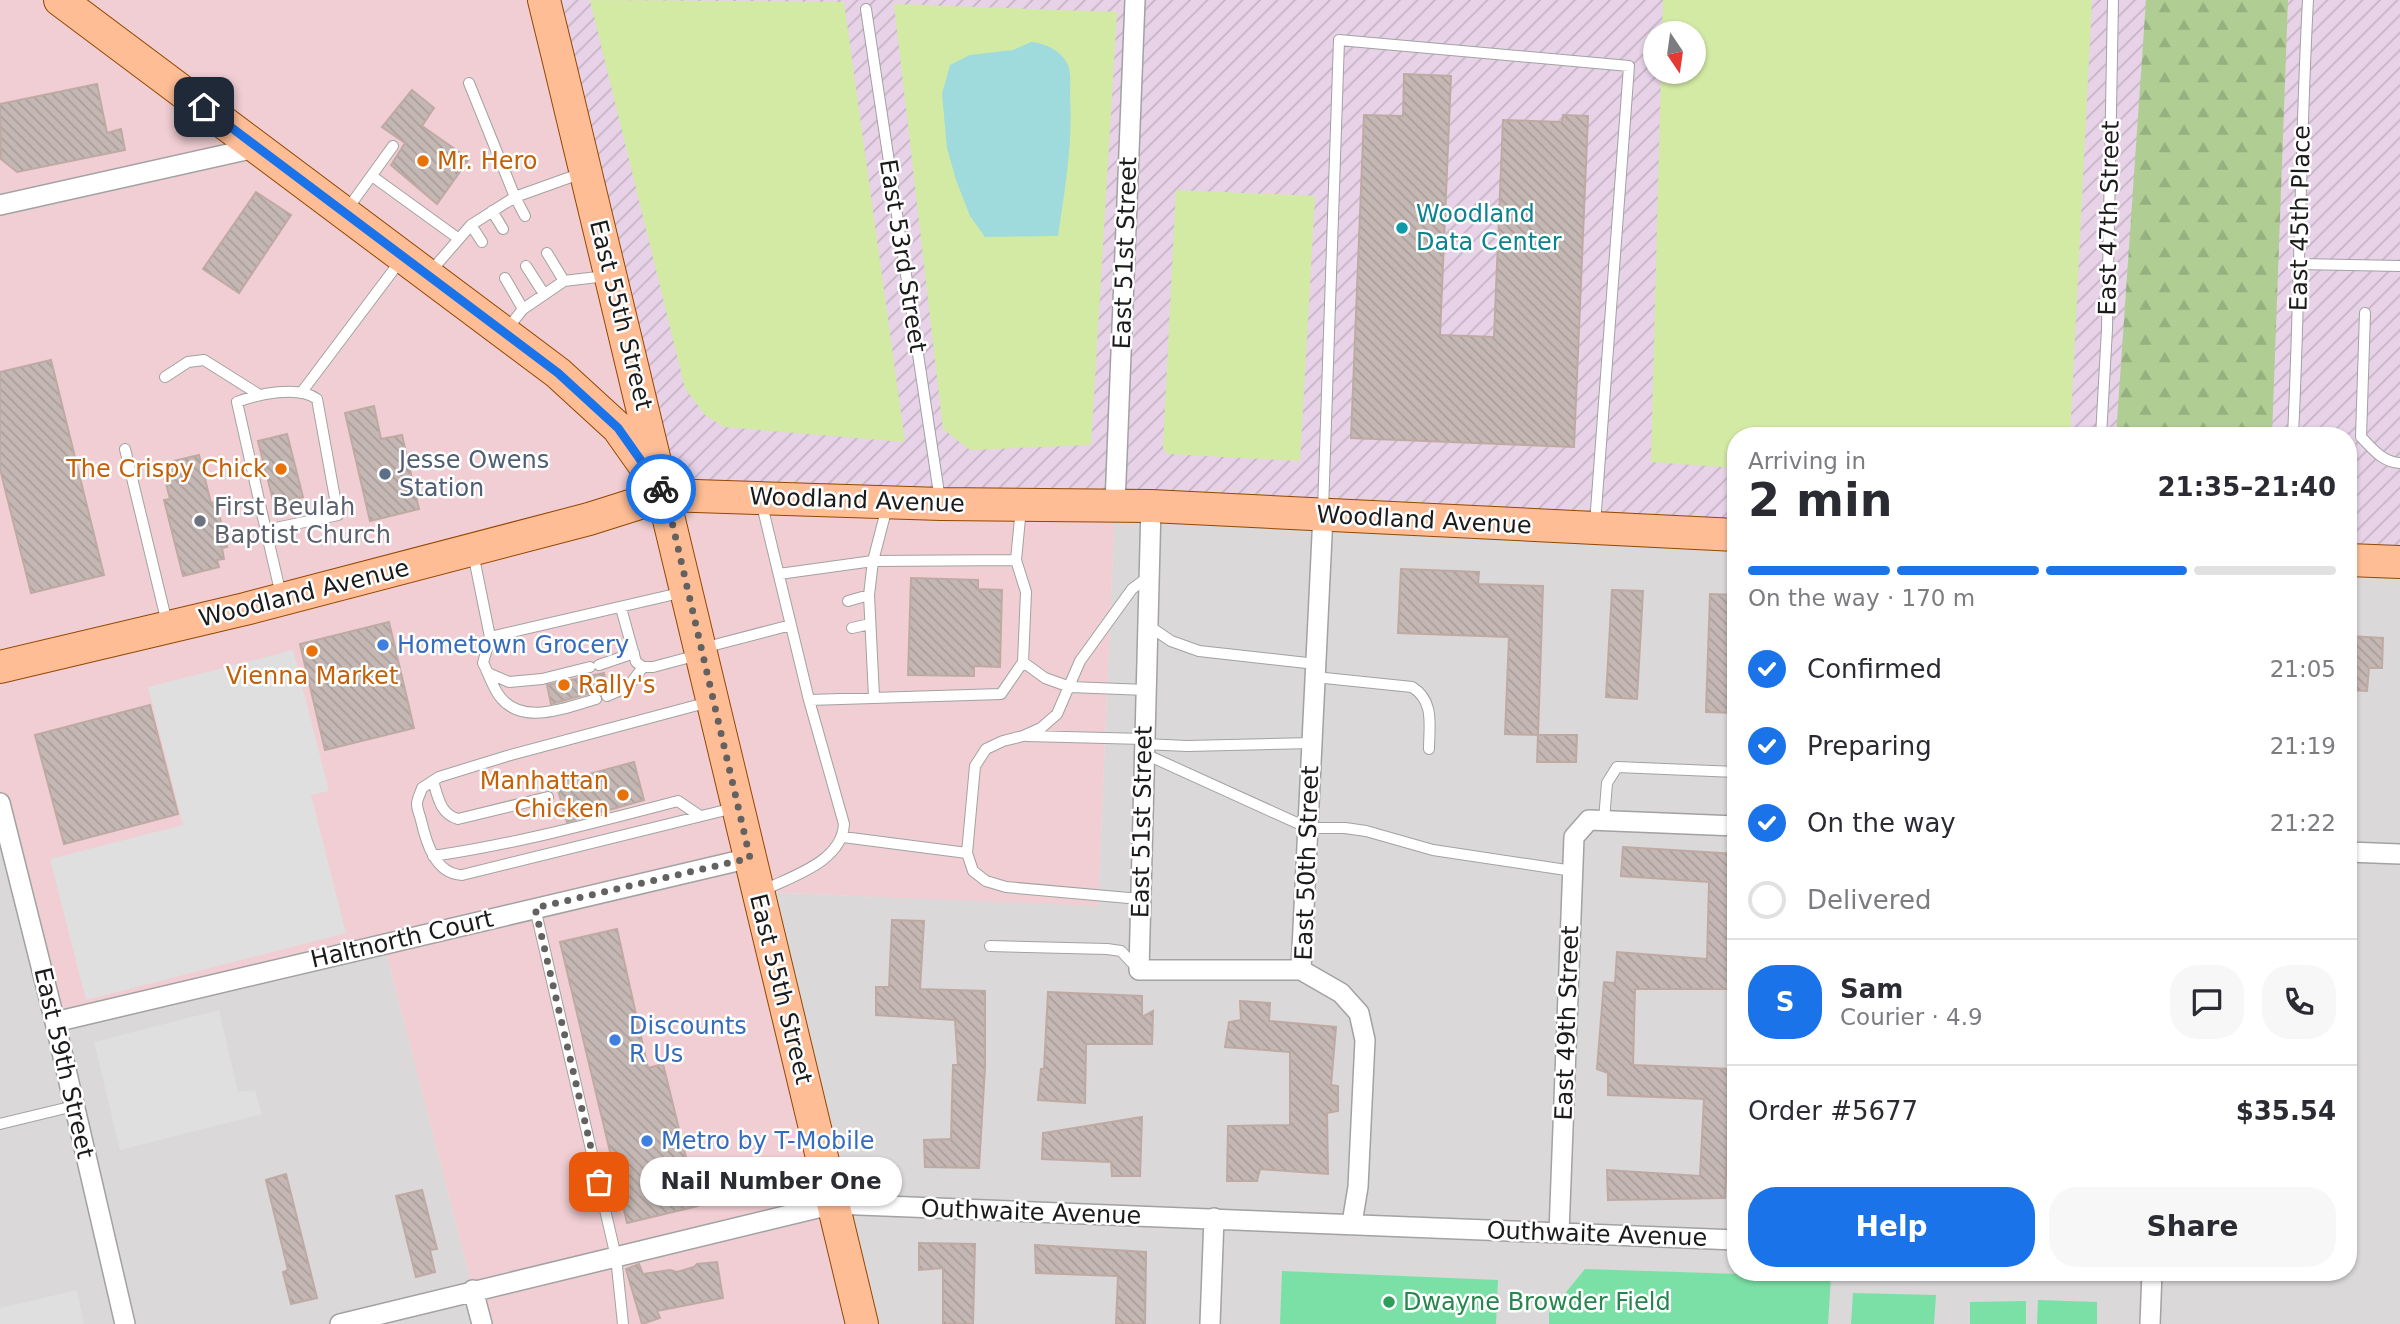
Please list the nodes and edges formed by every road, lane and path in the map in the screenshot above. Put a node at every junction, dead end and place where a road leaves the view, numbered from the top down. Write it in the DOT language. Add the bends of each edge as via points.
graph roads {
  1 [pos="60,0"];
  2 [pos="544,0"];
  3 [pos="1135,0"];
  4 [pos="2113,0"];
  5 [pos="2308,0"];
  6 [pos="866,9"];
  7 [pos="470,83"];
  8 [pos="393,146"];
  9 [pos="259,147"];
  10 [pos="586,172"];
  11 [pos="372,176"];
  12 [pos="514,197"];
  13 [pos="0,205"];
  14 [pos="492,211"];
  15 [pos="345,212"];
  16 [pos="526,216"];
  17 [pos="471,225"];
  18 [pos="503,229"];
  19 [pos="459,239"];
  20 [pos="482,242"];
  21 [pos="547,253"];
  22 [pos="2298,264"];
  23 [pos="416,265"];
  24 [pos="526,265"];
  25 [pos="2400,266"];
  26 [pos="611,275"];
  27 [pos="505,278"];
  28 [pos="564,281"];
  29 [pos="544,294"];
  30 [pos="2365,313"];
  31 [pos="514,321"];
  32 [pos="165,377"];
  33 [pos="301,393"];
  34 [pos="258,394"];
  35 [pos="2102,427"];
  36 [pos="2293,427"];
  37 [pos="125,449"];
  38 [pos="2400,463"];
  39 [pos="665,495"];
  40 [pos="760,498"];
  41 [pos="889,502"];
  42 [pos="941,504"];
  43 [pos="1021,504"];
  44 [pos="1115,505"];
  45 [pos="1151,506"];
  46 [pos="1323,515"];
  47 [pos="1595,528"];
  48 [pos="266,530"];
  49 [pos="1727,535"];
  50 [pos="472,549"];
  51 [pos="1016,560"];
  52 [pos="2357,560"];
  53 [pos="873,561"];
  54 [pos="2400,562"];
  55 [pos="779,574"];
  56 [pos="1149,577"];
  57 [pos="688,592"];
  58 [pos="869,595"];
  59 [pos="281,599"];
  60 [pos="848,601"];
  61 [pos="621,608"];
  62 [pos="801,612"];
  63 [pos="790,620"];
  64 [pos="870,624"];
  65 [pos="1147,625"];
  66 [pos="168,627"];
  67 [pos="852,628"];
  68 [pos="490,637"];
  69 [pos="807,638"];
  70 [pos="795,641"];
  71 [pos="702,651"];
  72 [pos="634,653"];
  73 [pos="1023,662"];
  74 [pos="0,667"];
  75 [pos="643,667"];
  76 [pos="1315,670"];
  77 [pos="488,673"];
  78 [pos="1070,687"];
  79 [pos="1146,690"];
  80 [pos="874,697"];
  81 [pos="809,700"];
  82 [pos="713,701"];
  83 [pos="1023,736"];
  84 [pos="1312,743"];
  85 [pos="1144,745"];
  86 [pos="1429,749"];
  87 [pos="1727,772"];
  88 [pos="433,781"];
  89 [pos="548,797"];
  90 [pos="0,803"];
  91 [pos="738,807"];
  92 [pos="700,816"];
  93 [pos="1597,820"];
  94 [pos="1727,826"];
  95 [pos="1308,828"];
  96 [pos="843,837"];
  97 [pos="2357,852"];
  98 [pos="967,853"];
  99 [pos="2400,854"];
  100 [pos="433,856"];
  101 [pos="750,858"];
  102 [pos="1573,872"];
  103 [pos="758,892"];
  104 [pos="1140,899"];
  105 [pos="535,908"];
  106 [pos="989,946"];
  107 [pos="1139,970"];
  108 [pos="1301,971"];
  109 [pos="55,1022"];
  110 [pos="74,1107"];
  111 [pos="0,1124"];
  112 [pos="834,1204"];
  113 [pos="1214,1218"];
  114 [pos="1352,1223"];
  115 [pos="1559,1233"];
  116 [pos="1727,1240"];
  117 [pos="616,1257"];
  118 [pos="2152,1281"];
  119 [pos="473,1290"];
  120 [pos="125,1324"];
  121 [pos="340,1324"];
  122 [pos="482,1324"];
  123 [pos="623,1324"];
  124 [pos="862,1324"];
  125 [pos="1210,1324"];
  126 [pos="2150,1324"];
  1 -- 9 [label="main road"];
  2 -- 10 [label="main road, East 55th Street"];
  3 -- 44 [label="street, East 51st Street"];
  4 -- 35 [label="lane, East 47th Street" via="2108,330"];
  5 -- 22 [label="lane, East 45th Place"];
  6 -- 42 [label="lane, East 53rd Street"];
  7 -- 12 [label="lane"];
  8 -- 11 [label="lane"];
  9 -- 13 [label="street"];
  9 -- 15 [label="main road"];
  10 -- 12 [label="lane"];
  10 -- 26 [label="main road, East 55th Street"];
  11 -- 15 [label="lane"];
  11 -- 19 [label="lane"];
  12 -- 14 [label="lane"];
  12 -- 16 [label="lane"];
  14 -- 17 [label="lane"];
  14 -- 18 [label="lane"];
  15 -- 23 [label="main road"];
  17 -- 19 [label="lane"];
  17 -- 20 [label="lane"];
  19 -- 23 [label="lane"];
  21 -- 28 [label="lane"];
  22 -- 25 [label="lane"];
  22 -- 36 [label="lane, East 45th Place"];
  23 -- 31 [label="main road"];
  23 -- 33 [label="lane"];
  24 -- 29 [label="lane"];
  26 -- 28 [label="lane"];
  26 -- 39 [label="main road, East 55th Street"];
  27 -- 31 [label="lane"];
  28 -- 29 [label="lane"];
  29 -- 31 [label="lane"];
  30 -- 38 [label="lane" via="2361,437 2379,456"];
  31 -- 39 [label="main road" via="558,373 618,428"];
  32 -- 34 [label="lane" via="188,362 204,360"];
  33 -- 34 [label="lane"];
  33 -- 48 [label="lane" via="317,399 338,515"];
  34 -- 48 [label="lane" via="237,402"];
  37 -- 66 [label="lane"];
  39 -- 40 [label="main road, Woodland Avenue"];
  39 -- 50 [label="main road, Woodland Avenue"];
  39 -- 57 [label="main road, East 55th Street"];
  40 -- 41 [label="main road, Woodland Avenue"];
  40 -- 55 [label="lane"];
  41 -- 42 [label="main road, Woodland Avenue"];
  41 -- 53 [label="lane"];
  42 -- 43 [label="main road, Woodland Avenue"];
  43 -- 44 [label="main road, Woodland Avenue"];
  43 -- 51 [label="lane"];
  44 -- 45 [label="main road, Woodland Avenue"];
  45 -- 46 [label="main road, Woodland Avenue"];
  45 -- 56 [label="street, East 51st Street"];
  46 -- 47 [label="main road, Woodland Avenue"];
  46 -- 47 [label="lane" via="1339,40 1629,66"];
  46 -- 76 [label="street, East 50th Street"];
  47 -- 49 [label="main road, Woodland Avenue"];
  48 -- 59 [label="lane"];
  50 -- 59 [label="main road, Woodland Avenue"];
  50 -- 68 [label="lane"];
  51 -- 53 [label="lane"];
  51 -- 73 [label="lane" via="1026,592"];
  52 -- 54 [label="main road"];
  53 -- 55 [label="lane"];
  53 -- 58 [label="lane"];
  55 -- 63 [label="lane"];
  56 -- 65 [label="street, East 51st Street"];
  56 -- 78 [label="lane" via="1132,589 1095,640"];
  57 -- 61 [label="lane"];
  57 -- 71 [label="main road, East 55th Street"];
  58 -- 60 [label="lane"];
  58 -- 64 [label="lane"];
  59 -- 66 [label="main road, Woodland Avenue"];
  61 -- 68 [label="lane"];
  61 -- 72 [label="lane"];
  62 -- 63 [label="lane"];
  63 -- 70 [label="lane"];
  63 -- 71 [label="lane"];
  64 -- 67 [label="lane"];
  64 -- 80 [label="lane" via="868,657"];
  65 -- 76 [label="lane" via="1171,641 1199,651"];
  65 -- 79 [label="street, East 51st Street"];
  66 -- 74 [label="main road, Woodland Avenue"];
  68 -- 77 [label="lane" via="483,663"];
  69 -- 70 [label="lane"];
  70 -- 81 [label="lane" via="807,670"];
  71 -- 75 [label="lane"];
  71 -- 82 [label="main road, East 55th Street"];
  72 -- 75 [label="lane"];
  72 -- 77 [label="lane" via="542,679 509,682"];
  73 -- 78 [label="lane" via="1045,678"];
  73 -- 80 [label="lane" via="1001,694"];
  75 -- 77 [label="lane" via="628,687 547,713 512,709"];
  76 -- 84 [label="street, East 50th Street"];
  76 -- 86 [label="lane" via="1421,692 1429,708"];
  78 -- 79 [label="lane"];
  78 -- 83 [label="lane" via="1057,715"];
  79 -- 85 [label="street, East 51st Street"];
  80 -- 81 [label="lane"];
  81 -- 96 [label="lane" via="844,824"];
  82 -- 88 [label="lane" via="507,756"];
  82 -- 91 [label="main road, East 55th Street"];
  83 -- 85 [label="lane"];
  83 -- 98 [label="lane" via="986,749 975,766"];
  84 -- 85 [label="lane"];
  84 -- 95 [label="street, East 50th Street"];
  85 -- 95 [label="lane"];
  85 -- 104 [label="street, East 51st Street"];
  87 -- 93 [label="lane" via="1617,767 1607,783"];
  88 -- 89 [label="lane" via="442,808 457,819"];
  88 -- 100 [label="lane" via="422,788 417,804"];
  90 -- 109 [label="street, East 59th Street"];
  91 -- 92 [label="lane"];
  91 -- 101 [label="main road, East 55th Street"];
  92 -- 100 [label="lane" via="678,801 570,830"];
  92 -- 100 [label="lane" via="461,874 452,874"];
  93 -- 94 [label="street"];
  93 -- 102 [label="street, East 49th Street" via="1574,837"];
  95 -- 102 [label="lane" via="1366,831 1433,850"];
  95 -- 108 [label="street, East 50th Street"];
  96 -- 98 [label="lane"];
  96 -- 103 [label="lane" via="820,862"];
  97 -- 99 [label="street"];
  98 -- 104 [label="lane" via="973,872 1006,887"];
  101 -- 103 [label="main road, East 55th Street"];
  101 -- 105 [label="street, Haltnorth Court"];
  102 -- 115 [label="street, East 49th Street"];
  103 -- 112 [label="main road, East 55th Street"];
  104 -- 107 [label="street, East 51st Street"];
  105 -- 109 [label="street, Haltnorth Court"];
  105 -- 117 [label="lane"];
  106 -- 107 [label="lane" via="1121,951"];
  107 -- 108 [label="street"];
  108 -- 114 [label="street, East 50th Street" via="1341,993 1359,1013 1365,1040 1358,1188"];
  109 -- 110 [label="street, East 59th Street"];
  110 -- 111 [label="lane"];
  110 -- 120 [label="street, East 59th Street"];
  112 -- 113 [label="street, Outhwaite Avenue"];
  112 -- 117 [label="street, Outhwaite Avenue"];
  112 -- 124 [label="main road, East 55th Street"];
  113 -- 114 [label="street, Outhwaite Avenue"];
  113 -- 125 [label="street"];
  114 -- 115 [label="street, Outhwaite Avenue"];
  115 -- 116 [label="street, Outhwaite Avenue"];
  117 -- 119 [label="street, Outhwaite Avenue"];
  117 -- 123 [label="lane"];
  118 -- 126 [label="street"];
  119 -- 121 [label="street, Outhwaite Avenue"];
  119 -- 122 [label="street"];
}
